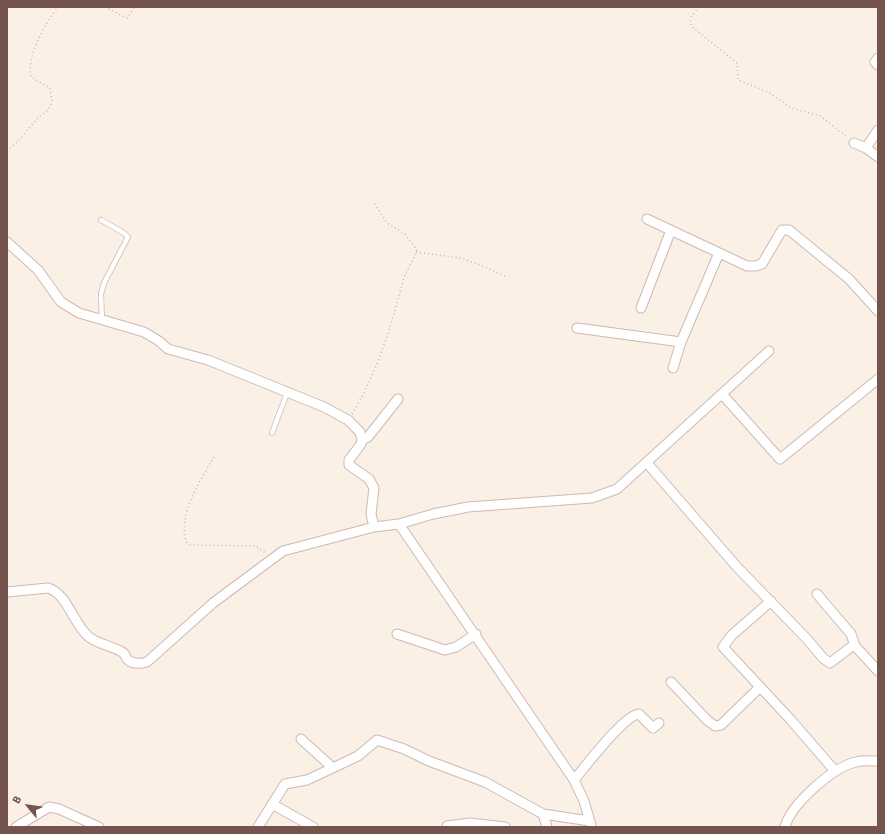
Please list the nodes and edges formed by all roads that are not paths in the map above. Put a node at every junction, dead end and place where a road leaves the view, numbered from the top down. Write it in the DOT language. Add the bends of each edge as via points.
graph roads {
  1 [pos="878,58"];
  2 [pos="878,64"];
  3 [pos="878,130"];
  4 [pos="854,143"];
  5 [pos="866,148"];
  6 [pos="878,157"];
  7 [pos="647,219"];
  8 [pos="100,220"];
  9 [pos="671,230"];
  10 [pos="7,242"];
  11 [pos="720,253"];
  12 [pos="641,308"];
  13 [pos="878,311"];
  14 [pos="102,320"];
  15 [pos="577,328"];
  16 [pos="681,342"];
  17 [pos="769,351"];
  18 [pos="673,368"];
  19 [pos="878,379"];
  20 [pos="287,393"];
  21 [pos="722,394"];
  22 [pos="398,399"];
  23 [pos="272,433"];
  24 [pos="362,440"];
  25 [pos="647,463"];
  26 [pos="399,524"];
  27 [pos="374,527"];
  28 [pos="7,592"];
  29 [pos="818,594"];
  30 [pos="770,601"];
  31 [pos="397,634"];
  32 [pos="476,634"];
  33 [pos="854,646"];
  34 [pos="878,671"];
  35 [pos="671,682"];
  36 [pos="760,687"];
  37 [pos="659,723"];
  38 [pos="301,739"];
  39 [pos="878,761"];
  40 [pos="333,768"];
  41 [pos="835,771"];
  42 [pos="574,780"];
  43 [pos="272,804"];
  44 [pos="543,814"];
  45 [pos="555,817"];
  46 [pos="590,824"];
  47 [pos="447,826"];
  48 [pos="16,827"];
  49 [pos="99,827"];
  50 [pos="258,827"];
  51 [pos="313,827"];
  52 [pos="505,827"];
  53 [pos="547,827"];
  54 [pos="553,827"];
  55 [pos="785,827"];
  1 -- 2 [label="street" via="875,62"];
  3 -- 5 [label="street"];
  4 -- 5 [label="street"];
  5 -- 6 [label="street"];
  7 -- 9 [label="street"];
  8 -- 14 [label="lane" via="128,237 102,289"];
  9 -- 11 [label="street"];
  9 -- 12 [label="street"];
  10 -- 14 [label="street" via="38,270 61,302 79,313"];
  11 -- 13 [label="street" via="747,266 756,266 762,264 782,230 789,230 849,279"];
  11 -- 16 [label="street"];
  14 -- 20 [label="street" via="144,332 168,349 208,360"];
  15 -- 16 [label="street"];
  16 -- 18 [label="street"];
  17 -- 21 [label="street"];
  19 -- 21 [label="street" via="780,460"];
  20 -- 23 [label="lane"];
  20 -- 24 [label="street" via="324,407 348,420 360,432"];
  21 -- 25 [label="street"];
  22 -- 24 [label="street" via="368,438"];
  24 -- 27 [label="street" via="349,462 351,467 369,479 374,488 371,514"];
  25 -- 26 [label="street" via="617,489 592,498 468,507"];
  25 -- 30 [label="street"];
  26 -- 27 [label="street"];
  26 -- 32 [label="street"];
  27 -- 28 [label="street" via="282,551 213,603 147,662 140,664 128,659 123,652 87,635 54,590 48,588"];
  29 -- 33 [label="street" via="851,634"];
  30 -- 33 [label="street" via="828,662"];
  30 -- 36 [label="street" via="732,634 723,647"];
  31 -- 32 [label="street" via="445,650 456,647"];
  32 -- 42 [label="street"];
  33 -- 34 [label="street"];
  35 -- 36 [label="street" via="715,726 721,725"];
  36 -- 41 [label="street"];
  37 -- 42 [label="street" via="653,728 638,714 633,715 612,735"];
  38 -- 40 [label="street"];
  39 -- 41 [label="street" via="857,762"];
  40 -- 43 [label="street" via="307,780 285,784"];
  40 -- 44 [label="street" via="358,756 374,742 380,741 485,782"];
  41 -- 55 [label="street" via="792,811"];
  42 -- 46 [label="street" via="584,801"];
  43 -- 50 [label="street"];
  43 -- 51 [label="street"];
  44 -- 45 [label="street"];
  44 -- 53 [label="street"];
  45 -- 46 [label="street"];
  45 -- 54 [label="street"];
  47 -- 52 [label="street" via="470,822"];
  48 -- 49 [label="street" via="49,807"];
}
